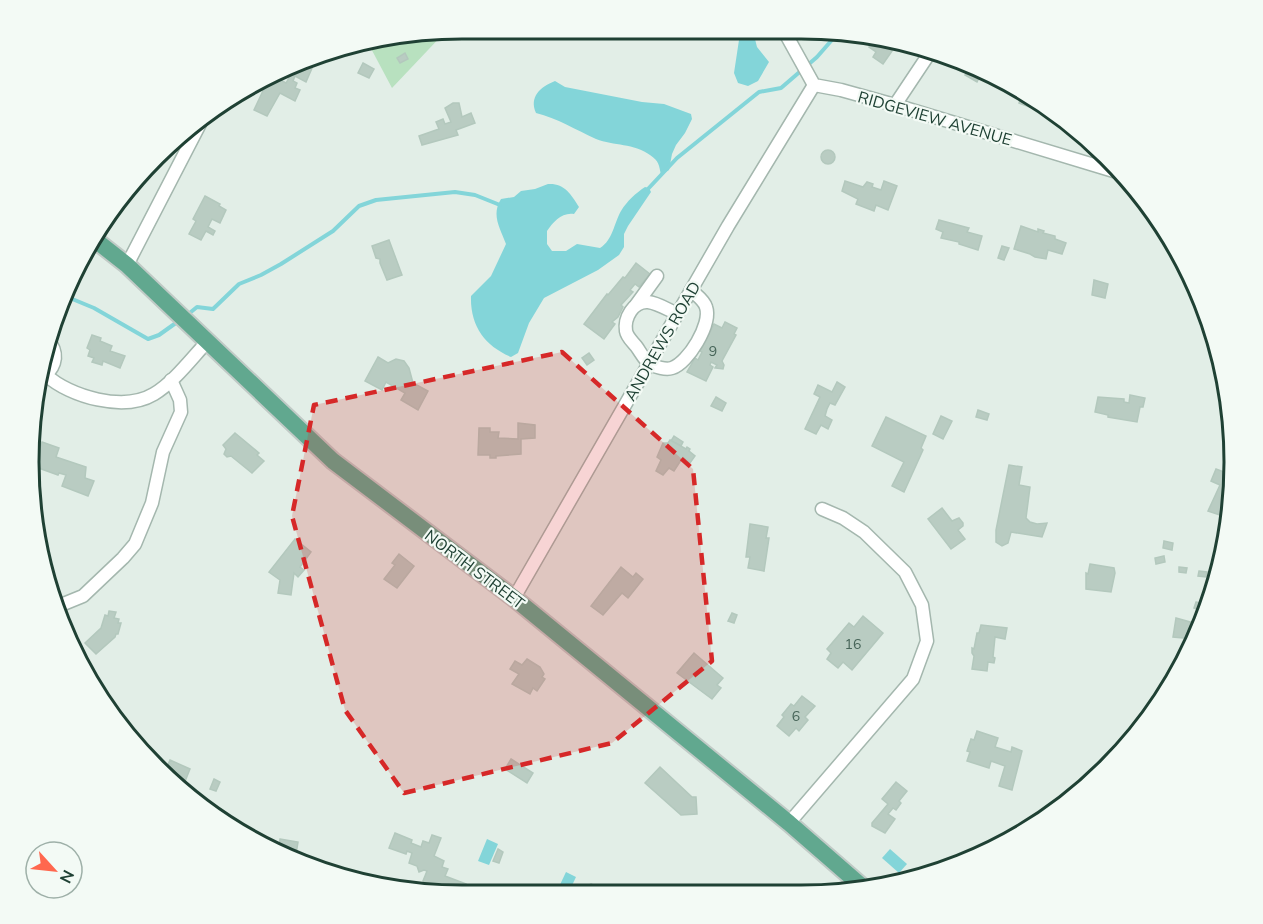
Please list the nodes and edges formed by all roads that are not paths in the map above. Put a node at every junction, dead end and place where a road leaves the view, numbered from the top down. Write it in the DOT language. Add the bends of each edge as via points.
graph roads {
  1 [pos="789,39"];
  2 [pos="926,58"];
  3 [pos="811,80"];
  4 [pos="895,105"];
  5 [pos="187,140"];
  6 [pos="1105,168"];
  7 [pos="100,243"];
  8 [pos="126,265"];
  9 [pos="657,276"];
  10 [pos="691,290"];
  11 [pos="636,305"];
  12 [pos="678,314"];
  13 [pos="207,342"];
  14 [pos="54,351"];
  15 [pos="649,363"];
  16 [pos="49,369"];
  17 [pos="47,378"];
  18 [pos="171,380"];
  19 [pos="822,509"];
  20 [pos="513,598"];
  21 [pos="63,604"];
  22 [pos="789,823"];
  23 [pos="856,881"];
  1 -- 3 [label="street"];
  2 -- 4 [label="street"];
  3 -- 4 [label="street, RIDGEVIEW AVENUE"];
  3 -- 10 [label="street, ANDREWS ROAD"];
  4 -- 6 [label="street, RIDGEVIEW AVENUE"];
  5 -- 8 [label="street"];
  7 -- 8 [label="main road, NORTH STREET"];
  8 -- 13 [label="main road, NORTH STREET"];
  9 -- 11 [label="street"];
  10 -- 12 [label="street, ANDREWS ROAD"];
  10 -- 15 [label="street" via="703,301 707,312 693,348 686,359 672,368"];
  11 -- 12 [label="street" via="646,302"];
  11 -- 15 [label="street" via="630,311 626,328"];
  12 -- 15 [label="street, ANDREWS ROAD"];
  13 -- 18 [label="street"];
  13 -- 20 [label="main road, NORTH STREET" via="333,461"];
  14 -- 16 [label="street" via="55,362"];
  15 -- 20 [label="street, ANDREWS ROAD"];
  17 -- 18 [label="street" via="83,396 106,401 149,396"];
  18 -- 21 [label="street" via="181,412 163,452 152,503 135,544 83,596"];
  19 -- 22 [label="street" via="864,532 904,572 922,605 927,641 913,679"];
  20 -- 22 [label="main road, NORTH STREET"];
  22 -- 23 [label="main road, NORTH STREET"];
}
